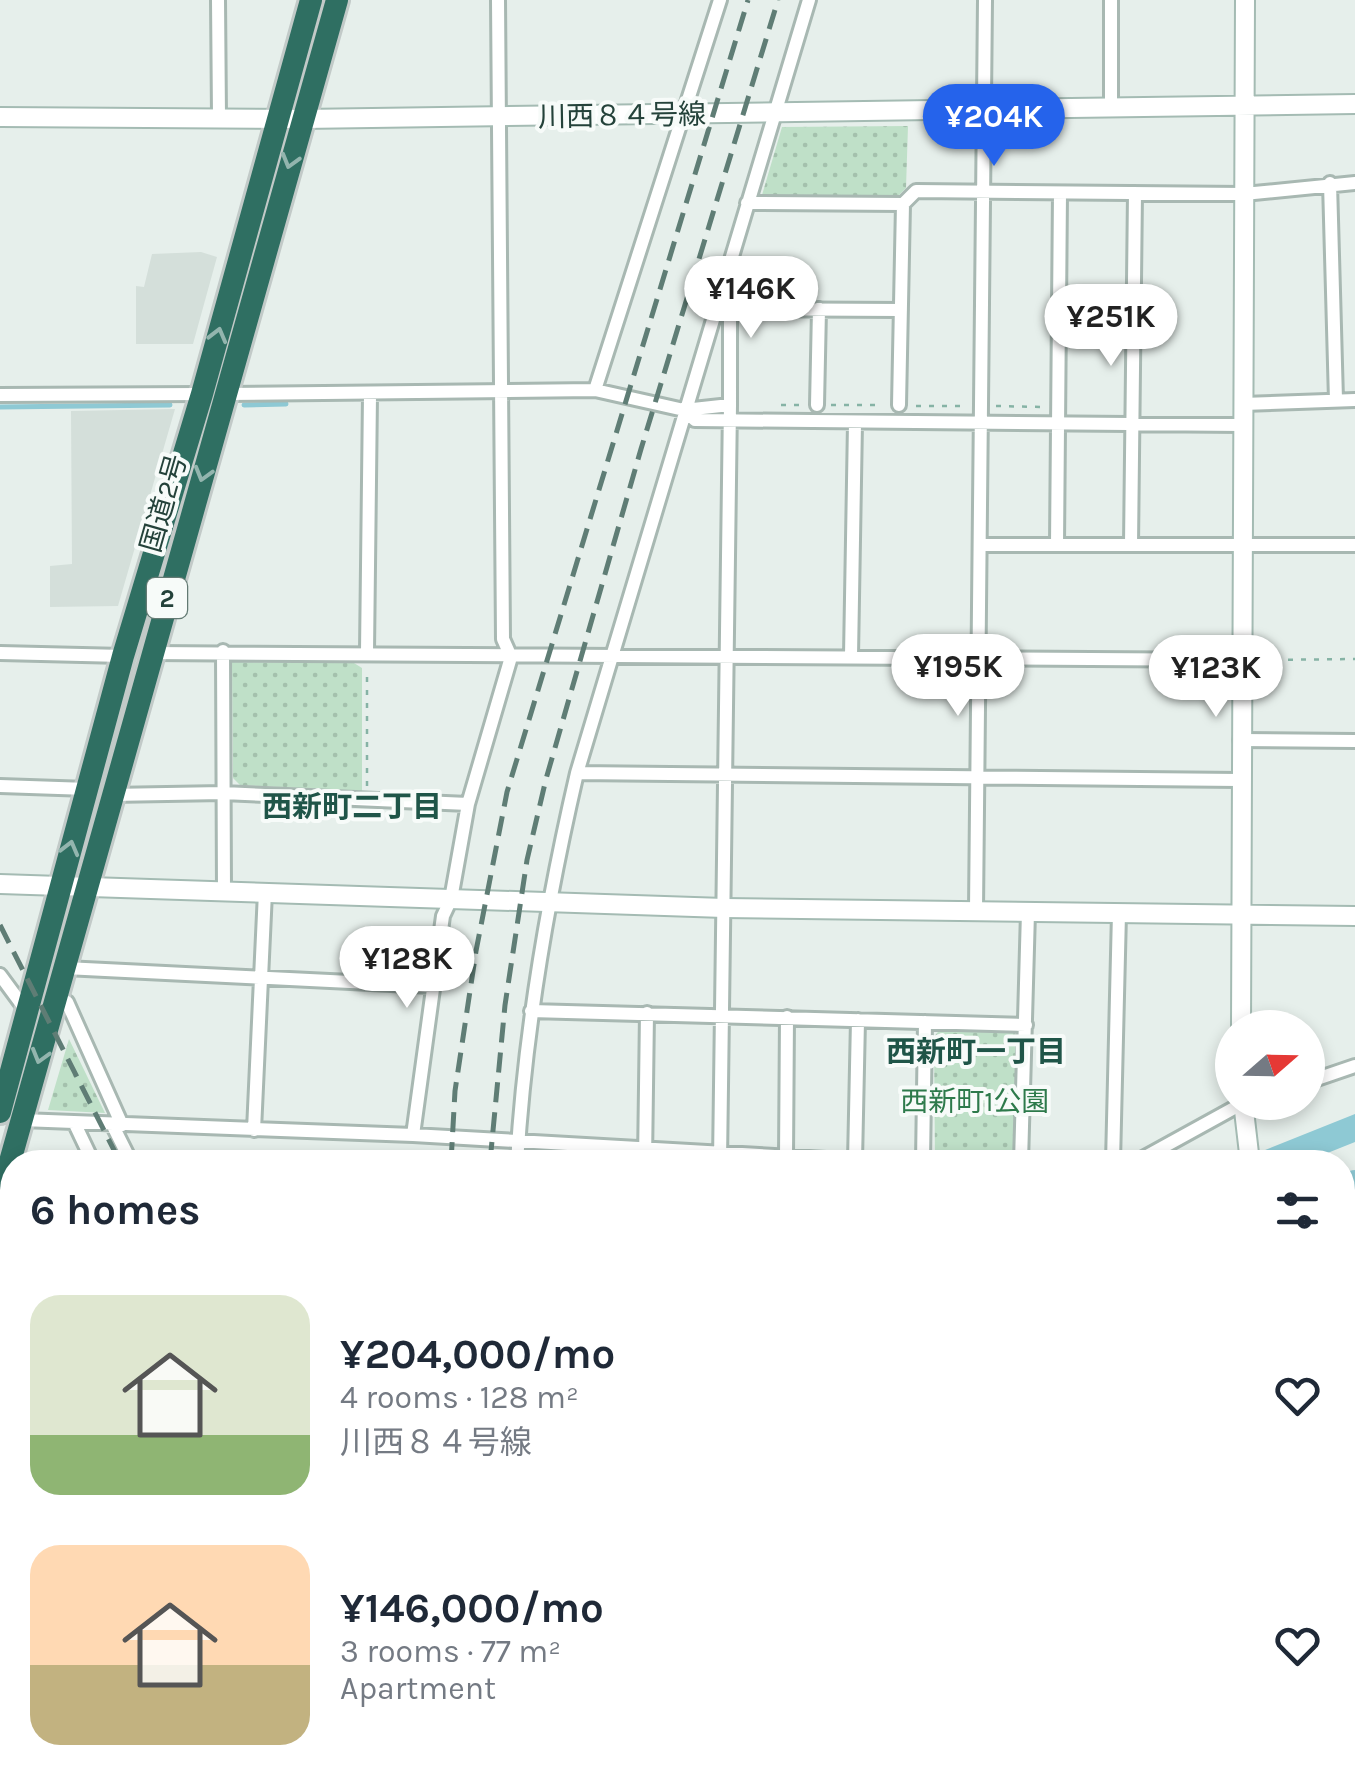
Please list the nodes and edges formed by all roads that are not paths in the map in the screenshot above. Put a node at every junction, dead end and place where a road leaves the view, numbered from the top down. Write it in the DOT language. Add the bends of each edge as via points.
graph roads {
  1 [pos="218,0"];
  2 [pos="311,0"];
  3 [pos="337,0"];
  4 [pos="498,0"];
  5 [pos="720,0"];
  6 [pos="809,0"];
  7 [pos="985,0"];
  8 [pos="1111,0"];
  9 [pos="1245,0"];
  10 [pos="1355,104"];
  11 [pos="1110,106"];
  12 [pos="1245,108"];
  13 [pos="985,109"];
  14 [pos="776,114"];
  15 [pos="684,115"];
  16 [pos="219,116"];
  17 [pos="499,116"];
  18 [pos="0,117"];
  19 [pos="291,118"];
  20 [pos="1355,182"];
  21 [pos="1330,183"];
  22 [pos="984,190"];
  23 [pos="1060,193"];
  24 [pos="1134,193"];
  25 [pos="1244,194"];
  26 [pos="747,203"];
  27 [pos="903,204"];
  28 [pos="722,286"];
  29 [pos="730,309"];
  30 [pos="819,309"];
  31 [pos="901,310"];
  32 [pos="596,390"];
  33 [pos="202,394"];
  34 [pos="226,394"];
  35 [pos="499,394"];
  36 [pos="0,395"];
  37 [pos="370,395"];
  38 [pos="1336,400"];
  39 [pos="1355,400"];
  40 [pos="1243,404"];
  41 [pos="730,405"];
  42 [pos="817,405"];
  43 [pos="899,406"];
  44 [pos="684,410"];
  45 [pos="730,421"];
  46 [pos="855,423"];
  47 [pos="982,423"];
  48 [pos="1060,424"];
  49 [pos="1131,424"];
  50 [pos="1242,425"];
  51 [pos="1240,542"];
  52 [pos="981,544"];
  53 [pos="1056,545"];
  54 [pos="1131,545"];
  55 [pos="1355,545"];
  56 [pos="223,651"];
  57 [pos="367,652"];
  58 [pos="0,653"];
  59 [pos="151,653"];
  60 [pos="123,656"];
  61 [pos="726,656"];
  62 [pos="852,656"];
  63 [pos="511,657"];
  64 [pos="611,657"];
  65 [pos="980,658"];
  66 [pos="1241,660"];
  67 [pos="1240,740"];
  68 [pos="1355,742"];
  69 [pos="577,774"];
  70 [pos="724,777"];
  71 [pos="979,780"];
  72 [pos="1239,780"];
  73 [pos="0,786"];
  74 [pos="88,790"];
  75 [pos="223,793"];
  76 [pos="111,796"];
  77 [pos="468,804"];
  78 [pos="0,884"];
  79 [pos="60,886"];
  80 [pos="85,886"];
  81 [pos="224,891"];
  82 [pos="265,892"];
  83 [pos="451,900"];
  84 [pos="547,901"];
  85 [pos="724,908"];
  86 [pos="976,910"];
  87 [pos="1028,912"];
  88 [pos="1119,913"];
  89 [pos="1239,915"];
  90 [pos="1355,916"];
  91 [pos="65,968"];
  92 [pos="0,975"];
  93 [pos="263,976"];
  94 [pos="431,986"];
  95 [pos="57,997"];
  96 [pos="531,1010"];
  97 [pos="1242,1010"];
  98 [pos="28,1013"];
  99 [pos="647,1014"];
  100 [pos="722,1015"];
  101 [pos="787,1017"];
  102 [pos="858,1020"];
  103 [pos="925,1022"];
  104 [pos="1026,1025"];
  105 [pos="1355,1066"];
  106 [pos="1325,1076"];
  107 [pos="11,1116"];
  108 [pos="1218,1120"];
  109 [pos="1245,1120"];
  110 [pos="74,1122"];
  111 [pos="117,1125"];
  112 [pos="254,1130"];
  113 [pos="413,1135"];
  114 [pos="518,1144"];
  115 [pos="566,1147"];
  116 [pos="6,1150"];
  117 [pos="87,1150"];
  118 [pos="127,1150"];
  119 [pos="518,1150"];
  120 [pos="593,1150"];
  121 [pos="646,1150"];
  122 [pos="720,1150"];
  123 [pos="786,1150"];
  124 [pos="856,1150"];
  125 [pos="922,1150"];
  126 [pos="1021,1150"];
  127 [pos="1113,1150"];
  128 [pos="1160,1150"];
  129 [pos="1249,1150"];
  1 -- 16 [label="street"];
  2 -- 19 [label="highway, 国道2号 / 2"];
  3 -- 19 [label="highway, 国道2号 / 2"];
  4 -- 17 [label="street"];
  5 -- 15 [label="street"];
  6 -- 14 [label="street"];
  7 -- 13 [label="street"];
  8 -- 11 [label="street"];
  9 -- 12 [label="street"];
  10 -- 12 [label="street, 川西８４号線"];
  11 -- 12 [label="street, 川西８４号線"];
  11 -- 13 [label="street, 川西８４号線"];
  12 -- 25 [label="street"];
  13 -- 14 [label="street, 川西８４号線"];
  13 -- 22 [label="street"];
  14 -- 15 [label="street, 川西８４号線"];
  14 -- 26 [label="street"];
  15 -- 17 [label="street, 川西８４号線"];
  15 -- 32 [label="street"];
  16 -- 18 [label="street, 川西８４号線"];
  16 -- 19 [label="street, 川西８４号線"];
  17 -- 19 [label="street, 川西８４号線"];
  17 -- 35 [label="street"];
  33 -- 19 [label="highway, 国道2号 / 2, one-way"];
  19 -- 34 [label="highway, 国道2号 / 2, one-way"];
  20 -- 21 [label="street"];
  21 -- 25 [label="street"];
  21 -- 38 [label="street"];
  22 -- 23 [label="street"];
  22 -- 27 [label="street" via="916,191"];
  22 -- 47 [label="street"];
  23 -- 24 [label="street"];
  23 -- 48 [label="street"];
  24 -- 25 [label="street"];
  24 -- 49 [label="street"];
  25 -- 40 [label="street"];
  26 -- 27 [label="street"];
  26 -- 28 [label="street"];
  27 -- 31 [label="street"];
  28 -- 29 [label="street"];
  28 -- 44 [label="street"];
  29 -- 30 [label="street"];
  29 -- 41 [label="street"];
  30 -- 31 [label="street"];
  30 -- 42 [label="street"];
  31 -- 43 [label="street"];
  32 -- 35 [label="street"];
  32 -- 44 [label="street"];
  33 -- 36 [label="street"];
  33 -- 60 [label="highway, 国道2号 / 2"];
  34 -- 37 [label="street"];
  34 -- 59 [label="highway, 国道2号 / 2, one-way"];
  35 -- 37 [label="street"];
  35 -- 63 [label="street" via="503,639"];
  37 -- 57 [label="street"];
  38 -- 39 [label="street"];
  38 -- 40 [label="street"];
  40 -- 50 [label="street"];
  41 -- 44 [label="street"];
  41 -- 45 [label="street"];
  44 -- 45 [label="street" via="695,420"];
  44 -- 64 [label="street"];
  45 -- 46 [label="street"];
  45 -- 61 [label="street"];
  46 -- 47 [label="street"];
  46 -- 62 [label="street"];
  47 -- 48 [label="street"];
  47 -- 52 [label="street"];
  48 -- 49 [label="street"];
  48 -- 53 [label="street"];
  49 -- 50 [label="street"];
  49 -- 54 [label="street"];
  50 -- 51 [label="street"];
  51 -- 54 [label="street"];
  51 -- 55 [label="street"];
  51 -- 66 [label="street"];
  52 -- 53 [label="street"];
  52 -- 65 [label="street"];
  53 -- 54 [label="street"];
  56 -- 57 [label="street"];
  56 -- 59 [label="street"];
  56 -- 75 [label="street"];
  57 -- 63 [label="street"];
  58 -- 60 [label="street"];
  59 -- 76 [label="highway, 国道2号 / 2"];
  60 -- 74 [label="highway, 国道2号 / 2"];
  61 -- 62 [label="street"];
  61 -- 64 [label="street"];
  61 -- 70 [label="street"];
  62 -- 65 [label="street"];
  63 -- 64 [label="street"];
  63 -- 77 [label="street"];
  64 -- 69 [label="street"];
  65 -- 66 [label="street"];
  65 -- 71 [label="street"];
  66 -- 67 [label="street"];
  67 -- 68 [label="street"];
  67 -- 72 [label="street"];
  69 -- 70 [label="street"];
  69 -- 84 [label="street"];
  70 -- 71 [label="street"];
  70 -- 85 [label="street"];
  71 -- 72 [label="street"];
  71 -- 86 [label="street"];
  72 -- 89 [label="street"];
  73 -- 74 [label="street"];
  79 -- 74 [label="highway, 国道2号 / 2, one-way"];
  75 -- 76 [label="street"];
  75 -- 77 [label="street"];
  75 -- 81 [label="street"];
  76 -- 80 [label="highway, 国道2号 / 2"];
  77 -- 83 [label="street"];
  78 -- 79 [label="street"];
  79 -- 80 [label="street"];
  79 -- 98 [label="highway, 国道2号 / 2"];
  80 -- 81 [label="street"];
  80 -- 91 [label="highway, 国道2号 / 2"];
  81 -- 82 [label="street"];
  82 -- 83 [label="street"];
  82 -- 93 [label="street"];
  83 -- 84 [label="street"];
  83 -- 94 [label="street"];
  84 -- 85 [label="street"];
  84 -- 96 [label="street"];
  85 -- 86 [label="street"];
  85 -- 100 [label="street"];
  86 -- 87 [label="street"];
  87 -- 88 [label="street"];
  87 -- 104 [label="street"];
  88 -- 89 [label="street"];
  88 -- 127 [label="street"];
  89 -- 90 [label="street"];
  89 -- 97 [label="street"];
  91 -- 93 [label="street"];
  91 -- 95 [label="highway, 国道2号 / 2"];
  92 -- 98 [label="street"];
  93 -- 94 [label="street"];
  93 -- 112 [label="street"];
  94 -- 113 [label="street"];
  95 -- 107 [label="highway, 国道2号 / 2, one-way"];
  95 -- 111 [label="street" via="67,1002"];
  96 -- 99 [label="street"];
  96 -- 114 [label="street"];
  98 -- 107 [label="highway, 国道2号 / 2"];
  99 -- 100 [label="street"];
  99 -- 121 [label="street"];
  100 -- 101 [label="street"];
  100 -- 122 [label="street"];
  101 -- 102 [label="street"];
  101 -- 123 [label="street"];
  102 -- 103 [label="street"];
  102 -- 124 [label="street"];
  103 -- 104 [label="street"];
  103 -- 125 [label="street"];
  104 -- 126 [label="street"];
  105 -- 106 [label="street"];
  107 -- 110 [label="street"];
  107 -- 116 [label="highway, 国道2号 / 2"];
  108 -- 128 [label="street"];
  109 -- 129 [label="street"];
  110 -- 111 [label="street"];
  110 -- 117 [label="street"];
  111 -- 112 [label="street"];
  111 -- 118 [label="street"];
  112 -- 113 [label="street"];
  113 -- 114 [label="street"];
  114 -- 115 [label="street"];
  114 -- 119 [label="street"];
  115 -- 120 [label="street"];
}
